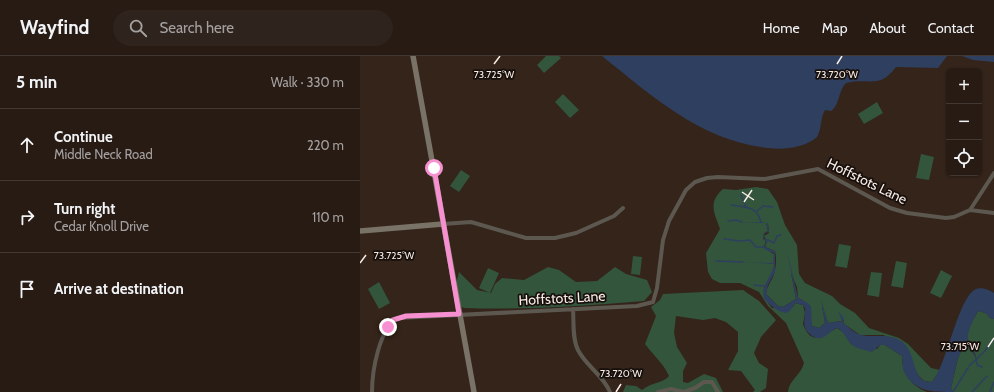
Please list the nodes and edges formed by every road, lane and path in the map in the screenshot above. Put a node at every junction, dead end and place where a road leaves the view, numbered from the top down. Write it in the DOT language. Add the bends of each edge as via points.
graph roads {
  1 [pos="413,56"];
  2 [pos="994,173"];
  3 [pos="623,208"];
  4 [pos="970,210"];
  5 [pos="994,213"];
  6 [pos="444,224"];
  7 [pos="360,231"];
  8 [pos="573,309"];
  9 [pos="459,314"];
  10 [pos="372,392"];
  11 [pos="474,392"];
  12 [pos="610,392"];
  13 [pos="658,392"];
  14 [pos="684,392"];
  15 [pos="718,392"];
  1 -- 6 [label="street"];
  2 -- 4 [label="street"];
  3 -- 6 [label="street" via="607,219 576,233 555,238 526,238 471,222"];
  4 -- 5 [label="street, Hoffstots Lane"];
  4 -- 8 [label="street, Hoffstots Lane" via="950,218 907,213 890,208 818,170 765,179 718,176 707,178 695,182 686,190 669,221 663,240 653,302 636,306"];
  6 -- 7 [label="street"];
  6 -- 9 [label="street"];
  8 -- 9 [label="street, Hoffstots Lane"];
  8 -- 12 [label="street" via="577,348"];
  9 -- 10 [label="street, Hoffstots Lane" via="406,316 393,320 378,350"];
  9 -- 11 [label="street"];
  13 -- 14 [label="street"];
  14 -- 15 [label="street" via="707,381 712,382"];
}
